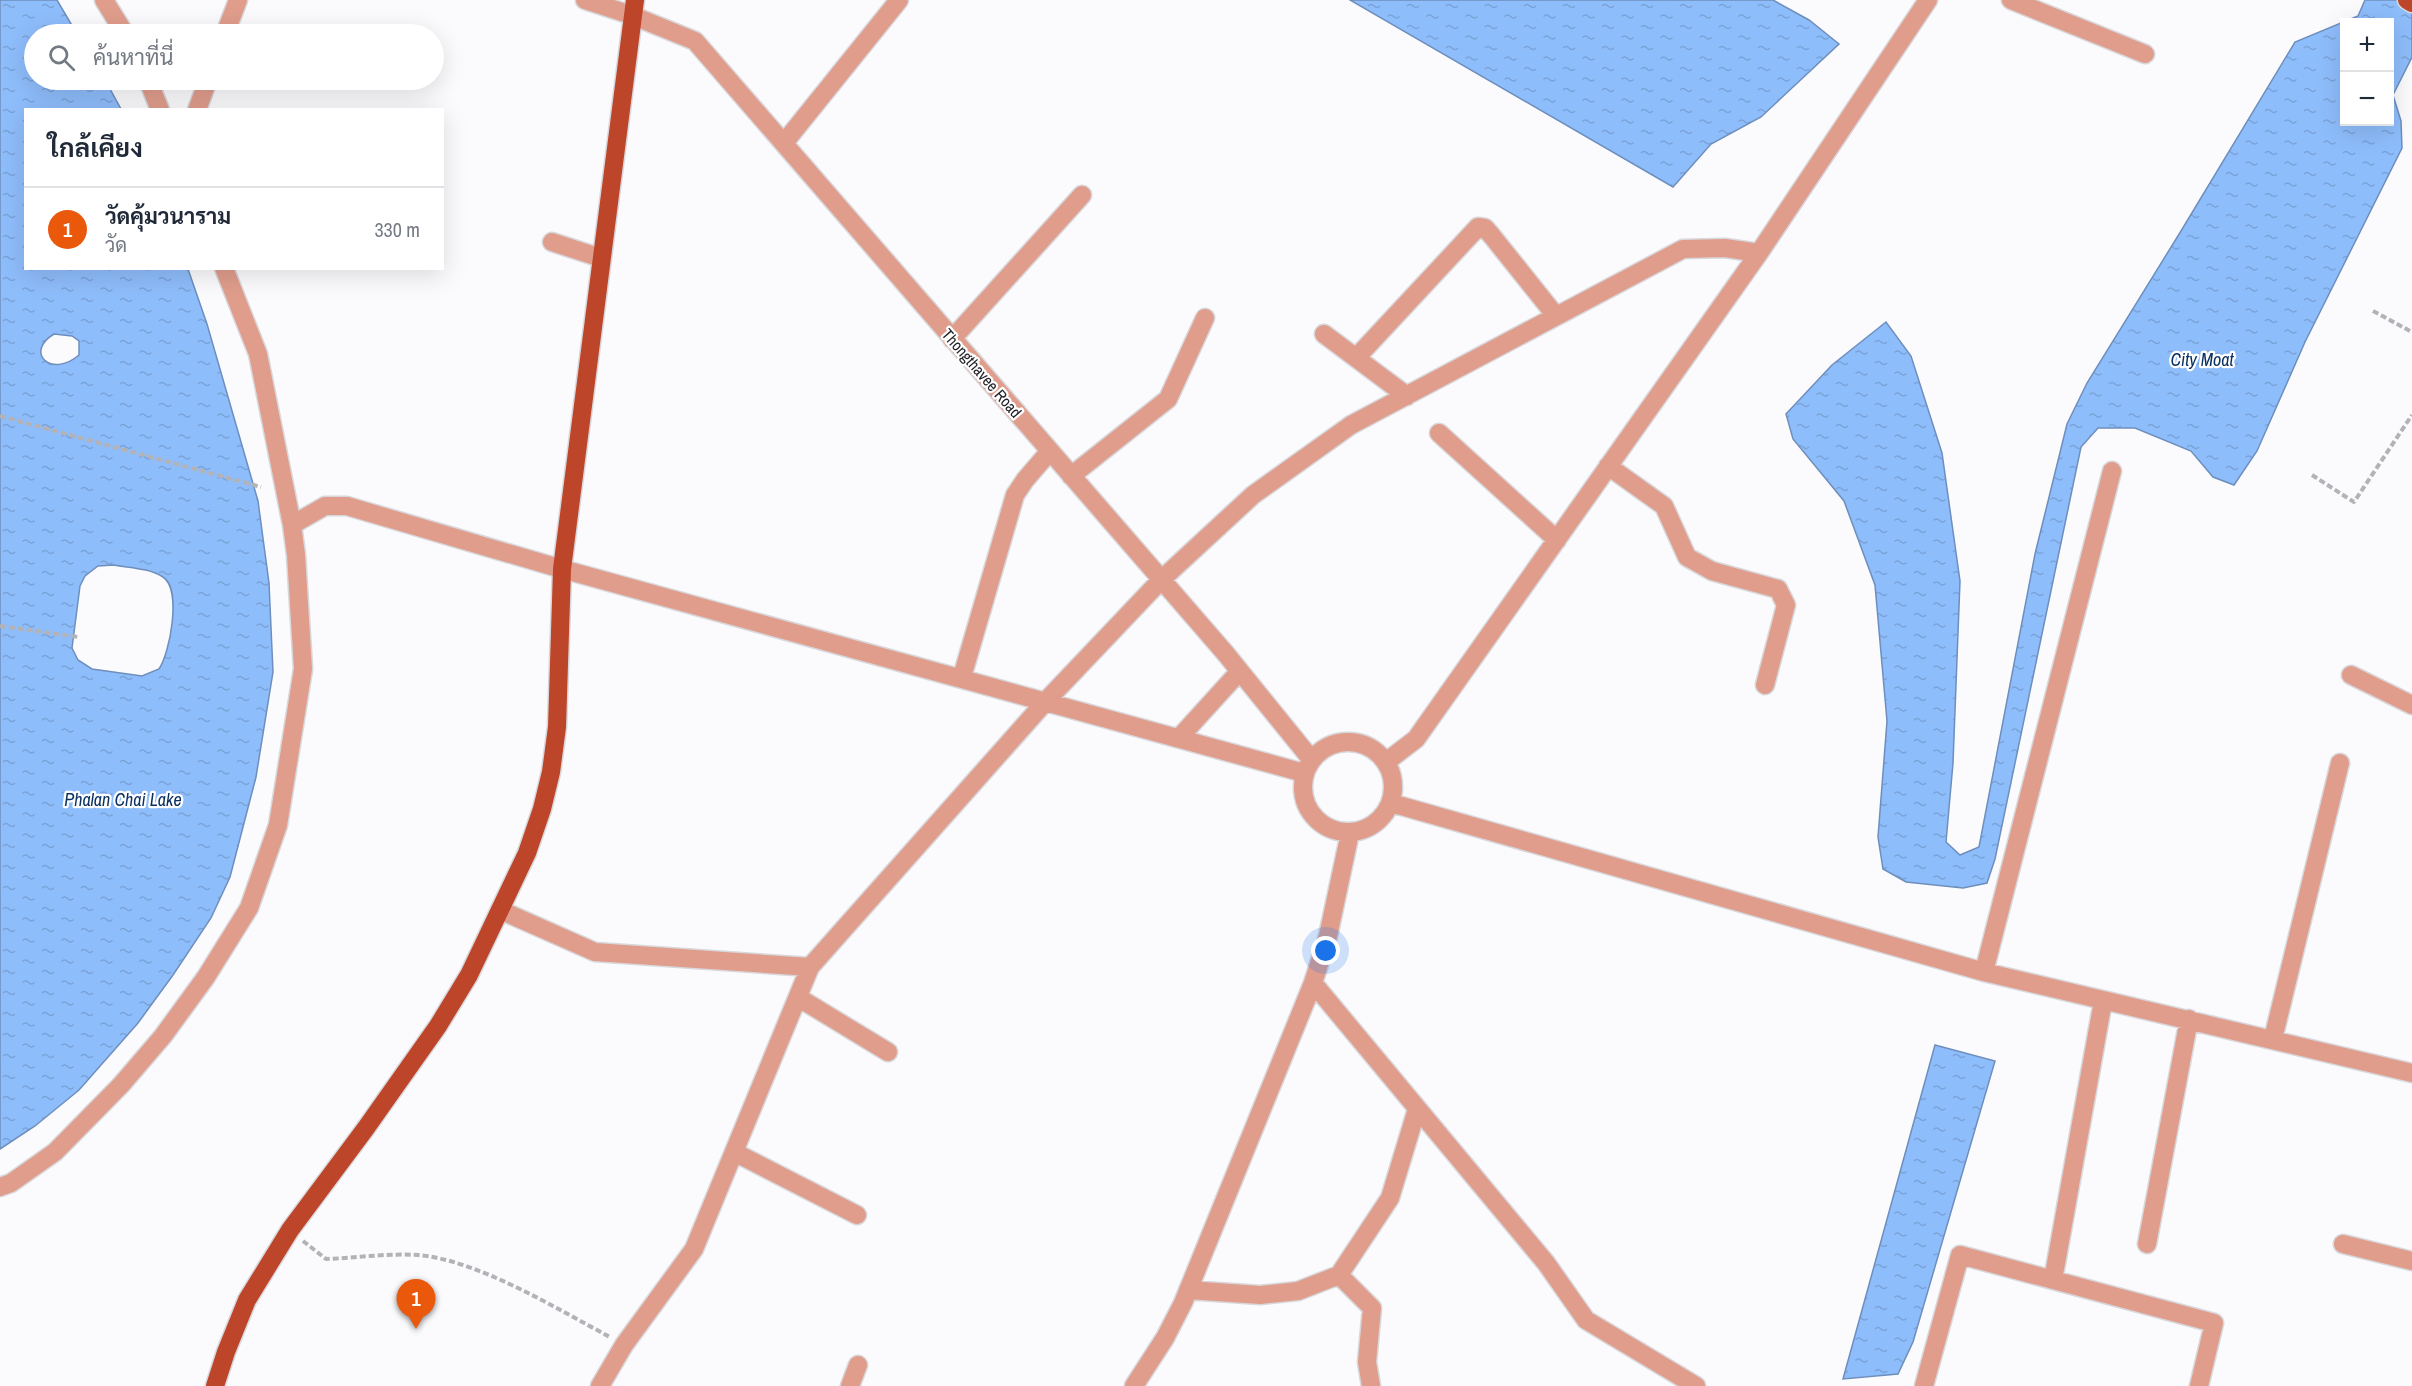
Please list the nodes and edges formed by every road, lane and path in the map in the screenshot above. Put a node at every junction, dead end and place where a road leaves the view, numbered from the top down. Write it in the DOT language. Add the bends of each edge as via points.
graph roads {
  1 [pos="104,0"];
  2 [pos="237,0"];
  3 [pos="585,0"];
  4 [pos="899,0"];
  5 [pos="1928,0"];
  6 [pos="2011,0"];
  7 [pos="2407,0"];
  8 [pos="2412,3"];
  9 [pos="633,8"];
  10 [pos="119,24"];
  11 [pos="229,24"];
  12 [pos="2145,54"];
  13 [pos="152,90"];
  14 [pos="206,90"];
  15 [pos="159,108"];
  16 [pos="202,108"];
  17 [pos="784,143"];
  18 [pos="1082,195"];
  19 [pos="552,242"];
  20 [pos="1759,253"];
  21 [pos="601,258"];
  22 [pos="225,270"];
  23 [pos="2373,311"];
  24 [pos="1556,316"];
  25 [pos="1205,318"];
  26 [pos="2412,332"];
  27 [pos="1324,334"];
  28 [pos="952,339"];
  29 [pos="1356,358"];
  30 [pos="1407,396"];
  31 [pos="2412,415"];
  32 [pos="0,416"];
  33 [pos="1439,433"];
  34 [pos="1050,451"];
  35 [pos="1608,466"];
  36 [pos="2112,471"];
  37 [pos="2312,475"];
  38 [pos="1071,476"];
  39 [pos="261,487"];
  40 [pos="292,525"];
  41 [pos="1557,540"];
  42 [pos="562,569"];
  43 [pos="1161,579"];
  44 [pos="0,626"];
  45 [pos="78,637"];
  46 [pos="1239,672"];
  47 [pos="2351,675"];
  48 [pos="962,677"];
  49 [pos="1765,685"];
  50 [pos="1046,701"];
  51 [pos="2412,705"];
  52 [pos="1179,738"];
  53 [pos="1386,762"];
  54 [pos="2340,762"];
  55 [pos="1307,766"];
  56 [pos="1391,803"];
  57 [pos="1350,833"];
  58 [pos="500,910"];
  59 [pos="810,967"];
  60 [pos="1984,972"];
  61 [pos="1312,983"];
  62 [pos="799,998"];
  63 [pos="2103,1001"];
  64 [pos="2188,1019"];
  65 [pos="2273,1039"];
  66 [pos="888,1052"];
  67 [pos="2412,1073"];
  68 [pos="1417,1109"];
  69 [pos="734,1152"];
  70 [pos="0,1187"];
  71 [pos="857,1215"];
  72 [pos="290,1230"];
  73 [pos="2147,1244"];
  74 [pos="2343,1244"];
  75 [pos="2412,1261"];
  76 [pos="1339,1275"];
  77 [pos="2053,1280"];
  78 [pos="1188,1290"];
  79 [pos="624,1345"];
  80 [pos="858,1365"];
  81 [pos="215,1386"];
  82 [pos="600,1386"];
  83 [pos="850,1386"];
  84 [pos="1134,1386"];
  85 [pos="1371,1386"];
  86 [pos="1696,1386"];
  87 [pos="1924,1386"];
  88 [pos="2199,1386"];
  1 -- 10 [label="street"];
  2 -- 11 [label="street"];
  3 -- 9 [label="street, Thongthavee Road"];
  4 -- 17 [label="street"];
  5 -- 20 [label="street"];
  6 -- 12 [label="street"];
  7 -- 8 [label="main road"];
  9 -- 17 [label="street, Thongthavee Road" via="695,41"];
  9 -- 21 [label="main road"];
  13 -- 15 [label="street"];
  14 -- 16 [label="street"];
  17 -- 28 [label="street, Thongthavee Road"];
  18 -- 28 [label="street"];
  19 -- 21 [label="street"];
  20 -- 24 [label="street" via="1725,248 1683,249"];
  20 -- 35 [label="street"];
  21 -- 42 [label="main road"];
  22 -- 40 [label="street" via="258,354"];
  23 -- 26 [label="path"];
  24 -- 29 [label="street" via="1492,236 1478,226"];
  24 -- 30 [label="street"];
  25 -- 38 [label="street" via="1168,399"];
  27 -- 29 [label="street"];
  28 -- 34 [label="street, Thongthavee Road"];
  29 -- 30 [label="street"];
  30 -- 43 [label="street" via="1351,425 1253,495"];
  31 -- 37 [label="path" via="2354,502"];
  32 -- 39 [label="path"];
  33 -- 41 [label="street"];
  34 -- 38 [label="street, Thongthavee Road"];
  34 -- 48 [label="street" via="1015,495"];
  35 -- 41 [label="street"];
  35 -- 49 [label="street" via="1664,506 1687,557 1713,571 1778,589 1786,605"];
  36 -- 60 [label="street"];
  38 -- 43 [label="street, Thongthavee Road"];
  40 -- 42 [label="street" via="325,506 347,506"];
  40 -- 70 [label="street" via="303,669 278,825 249,908 206,977 121,1085 55,1152"];
  41 -- 53 [label="street" via="1416,739"];
  42 -- 48 [label="street"];
  42 -- 58 [label="main road" via="557,727 551,772 527,853"];
  43 -- 46 [label="street, Thongthavee Road"];
  43 -- 50 [label="street"];
  44 -- 45 [label="path"];
  46 -- 52 [label="street"];
  46 -- 55 [label="street, Thongthavee Road"];
  47 -- 51 [label="street"];
  48 -- 50 [label="street"];
  50 -- 52 [label="street"];
  50 -- 59 [label="street"];
  52 -- 55 [label="street"];
  53 -- 55 [label="street" via="1375,750 1351,742 1335,743 1321,750"];
  53 -- 56 [label="street" via="1394,788"];
  54 -- 65 [label="street"];
  55 -- 57 [label="street" via="1301,785 1304,801 1315,819 1328,829"];
  56 -- 57 [label="street" via="1383,817 1370,827"];
  56 -- 60 [label="street"];
  57 -- 61 [label="street" via="1329,936"];
  58 -- 59 [label="street" via="595,952"];
  58 -- 72 [label="main road" via="469,975 438,1026"];
  59 -- 62 [label="street"];
  60 -- 63 [label="street"];
  61 -- 68 [label="street"];
  61 -- 78 [label="street"];
  62 -- 66 [label="street"];
  62 -- 69 [label="street"];
  63 -- 64 [label="street"];
  63 -- 77 [label="street"];
  64 -- 65 [label="street"];
  64 -- 73 [label="street"];
  65 -- 67 [label="street"];
  68 -- 76 [label="street" via="1390,1198"];
  68 -- 86 [label="street" via="1546,1263 1586,1320"];
  69 -- 71 [label="street"];
  69 -- 79 [label="street" via="694,1249"];
  72 -- 79 [label="path" via="326,1259 417,1255 454,1261 531,1295"];
  72 -- 81 [label="main road" via="247,1300"];
  74 -- 75 [label="street"];
  76 -- 78 [label="street" via="1298,1291 1270,1294"];
  76 -- 85 [label="street" via="1372,1308 1367,1362"];
  77 -- 87 [label="street" via="1960,1255"];
  77 -- 88 [label="street" via="2214,1323"];
  78 -- 84 [label="street" via="1165,1338"];
  79 -- 82 [label="street"];
  80 -- 83 [label="street"];
}
